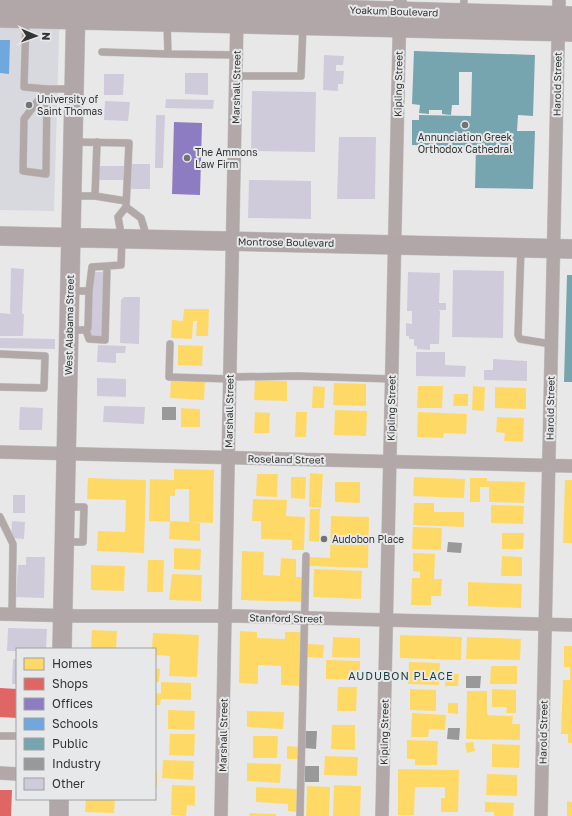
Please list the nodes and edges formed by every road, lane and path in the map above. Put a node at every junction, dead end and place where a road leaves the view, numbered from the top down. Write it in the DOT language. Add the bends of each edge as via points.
graph roads {
  1 [pos="0,0"];
  2 [pos="463,6"];
  3 [pos="76,7"];
  4 [pos="400,13"];
  5 [pos="238,15"];
  6 [pos="0,18"];
  7 [pos="26,18"];
  8 [pos="564,19"];
  9 [pos="166,22"];
  10 [pos="303,25"];
  11 [pos="102,52"];
  12 [pos="168,54"];
  13 [pos="237,55"];
  14 [pos="236,76"];
  15 [pos="47,89"];
  16 [pos="74,89"];
  17 [pos="73,142"];
  18 [pos="97,142"];
  19 [pos="72,196"];
  20 [pos="95,196"];
  21 [pos="126,204"];
  22 [pos="0,236"];
  23 [pos="71,237"];
  24 [pos="122,239"];
  25 [pos="147,239"];
  26 [pos="232,241"];
  27 [pos="394,245"];
  28 [pos="521,248"];
  29 [pos="553,249"];
  30 [pos="572,249"];
  31 [pos="107,266"];
  32 [pos="70,291"];
  33 [pos="90,291"];
  34 [pos="78,330"];
  35 [pos="170,344"];
  36 [pos="551,344"];
  37 [pos="0,354"];
  38 [pos="230,378"];
  39 [pos="392,379"];
  40 [pos="0,387"];
  41 [pos="0,452"];
  42 [pos="66,454"];
  43 [pos="228,458"];
  44 [pos="390,461"];
  45 [pos="549,465"];
  46 [pos="572,466"];
  47 [pos="0,517"];
  48 [pos="306,556"];
  49 [pos="6,614"];
  50 [pos="62,615"];
  51 [pos="225,616"];
  52 [pos="305,618"];
  53 [pos="386,621"];
  54 [pos="546,624"];
  55 [pos="572,625"];
  56 [pos="62,648"];
  57 [pos="0,736"];
  58 [pos="16,736"];
  59 [pos="0,773"];
  60 [pos="16,774"];
  61 [pos="59,800"];
  62 [pos="59,816"];
  63 [pos="221,816"];
  64 [pos="300,816"];
  65 [pos="382,816"];
  66 [pos="541,816"];
  1 -- 3 [label="street, Yoakum Boulevard"];
  2 -- 4 [label="street, Yoakum Boulevard"];
  2 -- 8 [label="street, Yoakum Boulevard"];
  3 -- 5 [label="street, Yoakum Boulevard"];
  3 -- 7 [label="street, Yoakum Boulevard"];
  3 -- 9 [label="street, Yoakum Boulevard"];
  3 -- 16 [label="street, West Alabama Street"];
  4 -- 5 [label="street, Yoakum Boulevard"];
  4 -- 8 [label="street, Yoakum Boulevard"];
  4 -- 10 [label="street, Yoakum Boulevard"];
  4 -- 27 [label="street, Kipling Street"];
  5 -- 9 [label="street, Yoakum Boulevard"];
  5 -- 10 [label="street, Yoakum Boulevard"];
  5 -- 13 [label="street, Marshall Street"];
  6 -- 7 [label="street, Yoakum Boulevard"];
  7 -- 15 [label="lane" via="24,86"];
  8 -- 29 [label="street, Harold Street"];
  9 -- 12 [label="lane"];
  10 -- 14 [label="lane" via="301,76"];
  11 -- 12 [label="lane"];
  12 -- 13 [label="lane"];
  13 -- 14 [label="street, Marshall Street"];
  14 -- 26 [label="street, Marshall Street"];
  15 -- 15 [label="lane" via="46,174 23,171 24,119"];
  15 -- 16 [label="lane"];
  16 -- 17 [label="street, West Alabama Street"];
  17 -- 18 [label="lane"];
  17 -- 19 [label="street, West Alabama Street"];
  18 -- 20 [label="lane"];
  18 -- 21 [label="lane" via="129,143"];
  19 -- 20 [label="lane"];
  19 -- 23 [label="street, West Alabama Street"];
  20 -- 21 [label="lane"];
  21 -- 24 [label="lane" via="118,217"];
  21 -- 25 [label="lane" via="141,218"];
  22 -- 23 [label="street, Montrose Boulevard"];
  23 -- 24 [label="street, Montrose Boulevard"];
  23 -- 32 [label="street, West Alabama Street"];
  24 -- 25 [label="street, Montrose Boulevard"];
  24 -- 31 [label="lane" via="121,265"];
  25 -- 26 [label="street, Montrose Boulevard"];
  26 -- 27 [label="street, Montrose Boulevard"];
  26 -- 38 [label="street, Marshall Street"];
  27 -- 28 [label="street, Montrose Boulevard"];
  27 -- 39 [label="street, Kipling Street"];
  28 -- 29 [label="street, Montrose Boulevard"];
  28 -- 36 [label="lane" via="518,335 520,339"];
  29 -- 30 [label="street, Montrose Boulevard"];
  29 -- 36 [label="street, Harold Street"];
  31 -- 33 [label="lane" via="92,267"];
  31 -- 34 [label="lane" via="105,340 89,339"];
  32 -- 33 [label="lane"];
  32 -- 34 [label="street, West Alabama Street"];
  33 -- 34 [label="lane" via="88,328"];
  34 -- 42 [label="street, West Alabama Street"];
  35 -- 38 [label="lane" via="169,377"];
  36 -- 45 [label="street, Harold Street"];
  37 -- 40 [label="lane" via="45,356 44,388"];
  38 -- 39 [label="lane" via="298,376"];
  38 -- 43 [label="street, Marshall Street"];
  39 -- 44 [label="street, Kipling Street"];
  41 -- 42 [label="street, Roseland Street"];
  42 -- 43 [label="street, Roseland Street"];
  42 -- 50 [label="street, West Alabama Street"];
  43 -- 44 [label="street, Roseland Street"];
  43 -- 51 [label="street, Marshall Street"];
  44 -- 45 [label="street, Roseland Street"];
  44 -- 53 [label="street, Kipling Street"];
  45 -- 46 [label="street, Roseland Street"];
  45 -- 54 [label="street, Harold Street"];
  47 -- 49 [label="lane" via="13,544"];
  48 -- 52 [label="lane"];
  49 -- 50 [label="street, Stanford Street"];
  50 -- 51 [label="street, Stanford Street"];
  50 -- 56 [label="street, West Alabama Street"];
  51 -- 52 [label="street, Stanford Street"];
  51 -- 63 [label="street, Marshall Street"];
  52 -- 53 [label="street, Stanford Street"];
  52 -- 64 [label="lane"];
  53 -- 54 [label="street, Stanford Street"];
  53 -- 65 [label="street, Kipling Street"];
  54 -- 55 [label="street, Stanford Street"];
  54 -- 66 [label="street, Harold Street"];
  57 -- 58 [label="lane"];
  59 -- 60 [label="street"];
  61 -- 62 [label="street"];
}
